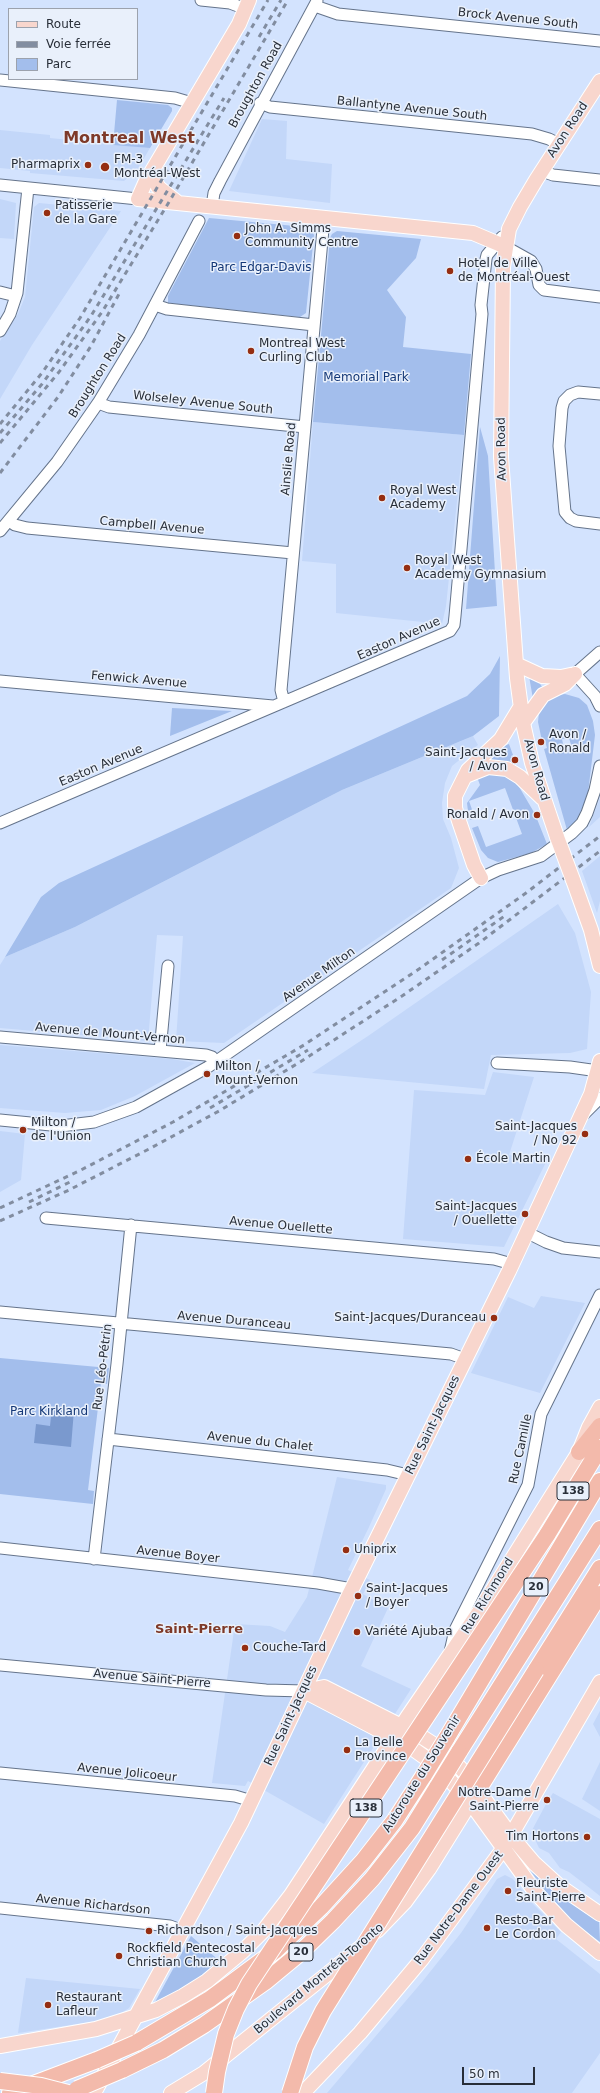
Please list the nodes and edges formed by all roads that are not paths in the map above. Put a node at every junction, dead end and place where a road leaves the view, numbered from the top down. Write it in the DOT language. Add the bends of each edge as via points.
graph roads {
  1 [pos="202,0"];
  2 [pos="316,3"];
  3 [pos="248,4"];
  4 [pos="600,40"];
  5 [pos="0,80"];
  6 [pos="600,81"];
  7 [pos="192,103"];
  8 [pos="260,103"];
  9 [pos="559,144"];
  10 [pos="542,170"];
  11 [pos="152,171"];
  12 [pos="600,180"];
  13 [pos="0,185"];
  14 [pos="28,188"];
  15 [pos="138,199"];
  16 [pos="178,203"];
  17 [pos="212,206"];
  18 [pos="324,218"];
  19 [pos="199,221"];
  20 [pos="501,245"];
  21 [pos="0,292"];
  22 [pos="16,296"];
  23 [pos="600,296"];
  24 [pos="155,305"];
  25 [pos="314,324"];
  26 [pos="0,332"];
  27 [pos="600,394"];
  28 [pos="98,403"];
  29 [pos="305,427"];
  30 [pos="9,521"];
  31 [pos="600,524"];
  32 [pos="0,531"];
  33 [pos="293,553"];
  34 [pos="600,652"];
  35 [pos="516,664"];
  36 [pos="575,674"];
  37 [pos="0,681"];
  38 [pos="280,704"];
  39 [pos="520,706"];
  40 [pos="600,706"];
  41 [pos="523,723"];
  42 [pos="600,766"];
  43 [pos="462,781"];
  44 [pos="543,799"];
  45 [pos="0,823"];
  46 [pos="482,878"];
  47 [pos="168,966"];
  48 [pos="600,966"];
  49 [pos="0,1037"];
  50 [pos="160,1051"];
  51 [pos="216,1062"];
  52 [pos="497,1063"];
  53 [pos="599,1066"];
  54 [pos="600,1098"];
  55 [pos="581,1117"];
  56 [pos="0,1120"];
  57 [pos="46,1218"];
  58 [pos="131,1225"];
  59 [pos="526,1232"];
  60 [pos="600,1252"];
  61 [pos="512,1264"];
  62 [pos="600,1296"];
  63 [pos="0,1312"];
  64 [pos="121,1324"];
  65 [pos="465,1359"];
  66 [pos="600,1407"];
  67 [pos="600,1426"];
  68 [pos="108,1439"];
  69 [pos="600,1448"];
  70 [pos="579,1452"];
  71 [pos="408,1475"];
  72 [pos="600,1481"];
  73 [pos="600,1529"];
  74 [pos="0,1548"];
  75 [pos="94,1558"];
  76 [pos="600,1568"];
  77 [pos="352,1589"];
  78 [pos="600,1594"];
  79 [pos="450,1653"];
  80 [pos="0,1665"];
  81 [pos="600,1682"];
  82 [pos="304,1690"];
  83 [pos="397,1732"];
  84 [pos="0,1773"];
  85 [pos="474,1796"];
  86 [pos="252,1801"];
  87 [pos="512,1837"];
  88 [pos="504,1849"];
  89 [pos="0,1908"];
  90 [pos="600,1914"];
  91 [pos="183,1931"];
  92 [pos="600,1953"];
  93 [pos="134,2018"];
  94 [pos="0,2046"];
  95 [pos="0,2081"];
  96 [pos="71,2092"];
  97 [pos="10,2093"];
  98 [pos="94,2093"];
  99 [pos="171,2093"];
  100 [pos="214,2093"];
  101 [pos="290,2093"];
  102 [pos="303,2093"];
  1 -- 3 [label="street"];
  2 -- 4 [label="street, Brock Avenue South" via="327,12 338,14"];
  2 -- 8 [label="street, Broughton Road"];
  3 -- 7 [label="main road"];
  5 -- 7 [label="street" via="146,95"];
  6 -- 9 [label="main road, Avon Road"];
  7 -- 11 [label="main road"];
  8 -- 9 [label="street, Ballantyne Avenue South" via="270,107 532,134"];
  8 -- 17 [label="street, Broughton Road" via="215,191"];
  9 -- 10 [label="main road, Avon Road"];
  10 -- 12 [label="street" via="553,175"];
  10 -- 20 [label="main road, Avon Road"];
  11 -- 15 [label="main road"];
  11 -- 16 [label="main road" via="158,187"];
  13 -- 14 [label="street"];
  14 -- 15 [label="street"];
  14 -- 22 [label="street"];
  15 -- 16 [label="main road"];
  16 -- 17 [label="main road"];
  17 -- 18 [label="main road"];
  18 -- 20 [label="main road" via="473,233"];
  18 -- 25 [label="street, Ainslie Road"];
  19 -- 24 [label="street, Broughton Road"];
  20 -- 23 [label="street" via="531,261 536,268 539,285 544,290"];
  20 -- 35 [label="main road, Avon Road" via="501,457"];
  20 -- 38 [label="street, Easton Avenue" via="487,255 480,305 482,314 454,625 444,635"];
  21 -- 22 [label="street"];
  22 -- 26 [label="street"];
  24 -- 25 [label="street" via="167,309"];
  24 -- 28 [label="street, Broughton Road"];
  25 -- 29 [label="street, Ainslie Road"];
  27 -- 31 [label="street" via="578,392 564,401 559,446 565,512 576,521"];
  28 -- 29 [label="street, Wolseley Avenue South" via="109,407"];
  28 -- 30 [label="street, Broughton Road" via="62,456"];
  29 -- 33 [label="street, Ainslie Road"];
  30 -- 32 [label="street, Broughton Road"];
  30 -- 33 [label="street, Campbell Avenue" via="27,528"];
  33 -- 38 [label="street, Ainslie Road"];
  34 -- 36 [label="street"];
  35 -- 36 [label="main road" via="542,676 561,677"];
  35 -- 39 [label="main road, Avon Road"];
  36 -- 40 [label="street" via="595,696"];
  36 -- 41 [label="main road" via="565,684 543,695"];
  37 -- 38 [label="street, Fenwick Avenue"];
  38 -- 45 [label="street, Easton Avenue"];
  39 -- 41 [label="main road, Avon Road"];
  39 -- 43 [label="main road" via="501,739 472,766"];
  41 -- 44 [label="main road, Avon Road"];
  42 -- 46 [label="street, Avenue Milton" via="590,806 576,830 541,856"];
  43 -- 44 [label="main road" via="477,770 501,767 516,774"];
  43 -- 46 [label="main road" via="455,796 456,808 471,859"];
  44 -- 48 [label="main road, Avon Road, bridge" via="591,930"];
  46 -- 51 [label="street, Avenue Milton"];
  47 -- 50 [label="street"];
  49 -- 50 [label="street, Avenue de Mount-Vernon"];
  50 -- 51 [label="street, Avenue de Mount-Vernon" via="206,1055"];
  51 -- 56 [label="street, Avenue Milton" via="136,1107 94,1122 61,1126"];
  52 -- 53 [label="street"];
  53 -- 55 [label="main road, Rue Saint-Jacques"];
  54 -- 55 [label="street, Rue Saint-Jacques"];
  55 -- 59 [label="main road, Rue Saint-Jacques"];
  57 -- 58 [label="street, Avenue Ouellette"];
  58 -- 61 [label="street, Avenue Ouellette" via="494,1259"];
  58 -- 64 [label="street, Rue Léo-Pétrin"];
  59 -- 60 [label="street" via="563,1248"];
  59 -- 61 [label="main road, Rue Saint-Jacques"];
  61 -- 65 [label="main road, Rue Saint-Jacques"];
  62 -- 79 [label="street, Rue Camille" via="541,1414 528,1485 455,1630"];
  63 -- 64 [label="street, Avenue Duranceau"];
  64 -- 65 [label="street, Avenue Duranceau" via="451,1354"];
  64 -- 68 [label="street, Rue Léo-Pétrin"];
  65 -- 71 [label="main road, Rue Saint-Jacques"];
  66 -- 70 [label="main road, Rue Richmond"];
  67 -- 70 [label="highway"];
  68 -- 71 [label="street, Avenue du Chalet" via="387,1470"];
  68 -- 75 [label="street, Rue Léo-Pétrin"];
  69 -- 100 [label="highway, 138, bridge" via="546,1535 249,1984 226,2034"];
  70 -- 79 [label="main road, Rue Richmond" via="477,1615"];
  71 -- 77 [label="main road, Rue Saint-Jacques"];
  72 -- 97 [label="highway, Autoroute du Souvenir / 20, bridge" via="395,1820 363,1861 321,1907 281,1945 210,1999 136,2043"];
  73 -- 96 [label="highway, Autoroute du Souvenir / 20, bridge" via="412,1828 372,1879 334,1921 265,1982 218,2016 169,2046"];
  74 -- 75 [label="street, Avenue Boyer"];
  75 -- 77 [label="street, Avenue Boyer"];
  76 -- 101 [label="highway, bridge" via="323,2011 305,2047"];
  77 -- 82 [label="main road, Rue Saint-Jacques"];
  78 -- 85 [label="highway"];
  79 -- 83 [label="main road, Rue Richmond"];
  80 -- 82 [label="street, Avenue Saint-Pierre" via="266,1690"];
  81 -- 87 [label="main road, Rue Notre-Dame Ouest"];
  82 -- 83 [label="main road, Avenue Saint-Pierre"];
  82 -- 86 [label="main road, Rue Saint-Jacques"];
  83 -- 85 [label="main road, Avenue Saint-Pierre" via="432,1742 448,1754 460,1766"];
  83 -- 93 [label="main road" via="291,1895 264,1930 207,1981 165,2006"];
  84 -- 86 [label="street, Avenue Jolicoeur" via="235,1796"];
  85 -- 87 [label="main road, Avenue Saint-Pierre"];
  85 -- 88 [label="main road, Avenue Saint-Pierre"];
  85 -- 99 [label="main road, Boulevard Montréal-Toronto" via="429,1869 405,1902 385,1923 345,1960 287,2007 204,2072"];
  86 -- 91 [label="main road, Rue Saint-Jacques"];
  87 -- 88 [label="main road, Rue Notre-Dame Ouest"];
  87 -- 90 [label="main road, Avenue Saint-Pierre" via="552,1880"];
  88 -- 92 [label="main road, Avenue Saint-Pierre" via="549,1907"];
  88 -- 102 [label="main road, Rue Notre-Dame Ouest" via="422,1959 360,2033"];
  89 -- 91 [label="street, Avenue Richardson" via="170,1926"];
  91 -- 93 [label="main road, Rue Saint-Jacques"];
  93 -- 94 [label="main road" via="96,2029"];
  93 -- 98 [label="main road, Rue Saint-Jacques"];
  95 -- 96 [label="highway, bridge"];
}
